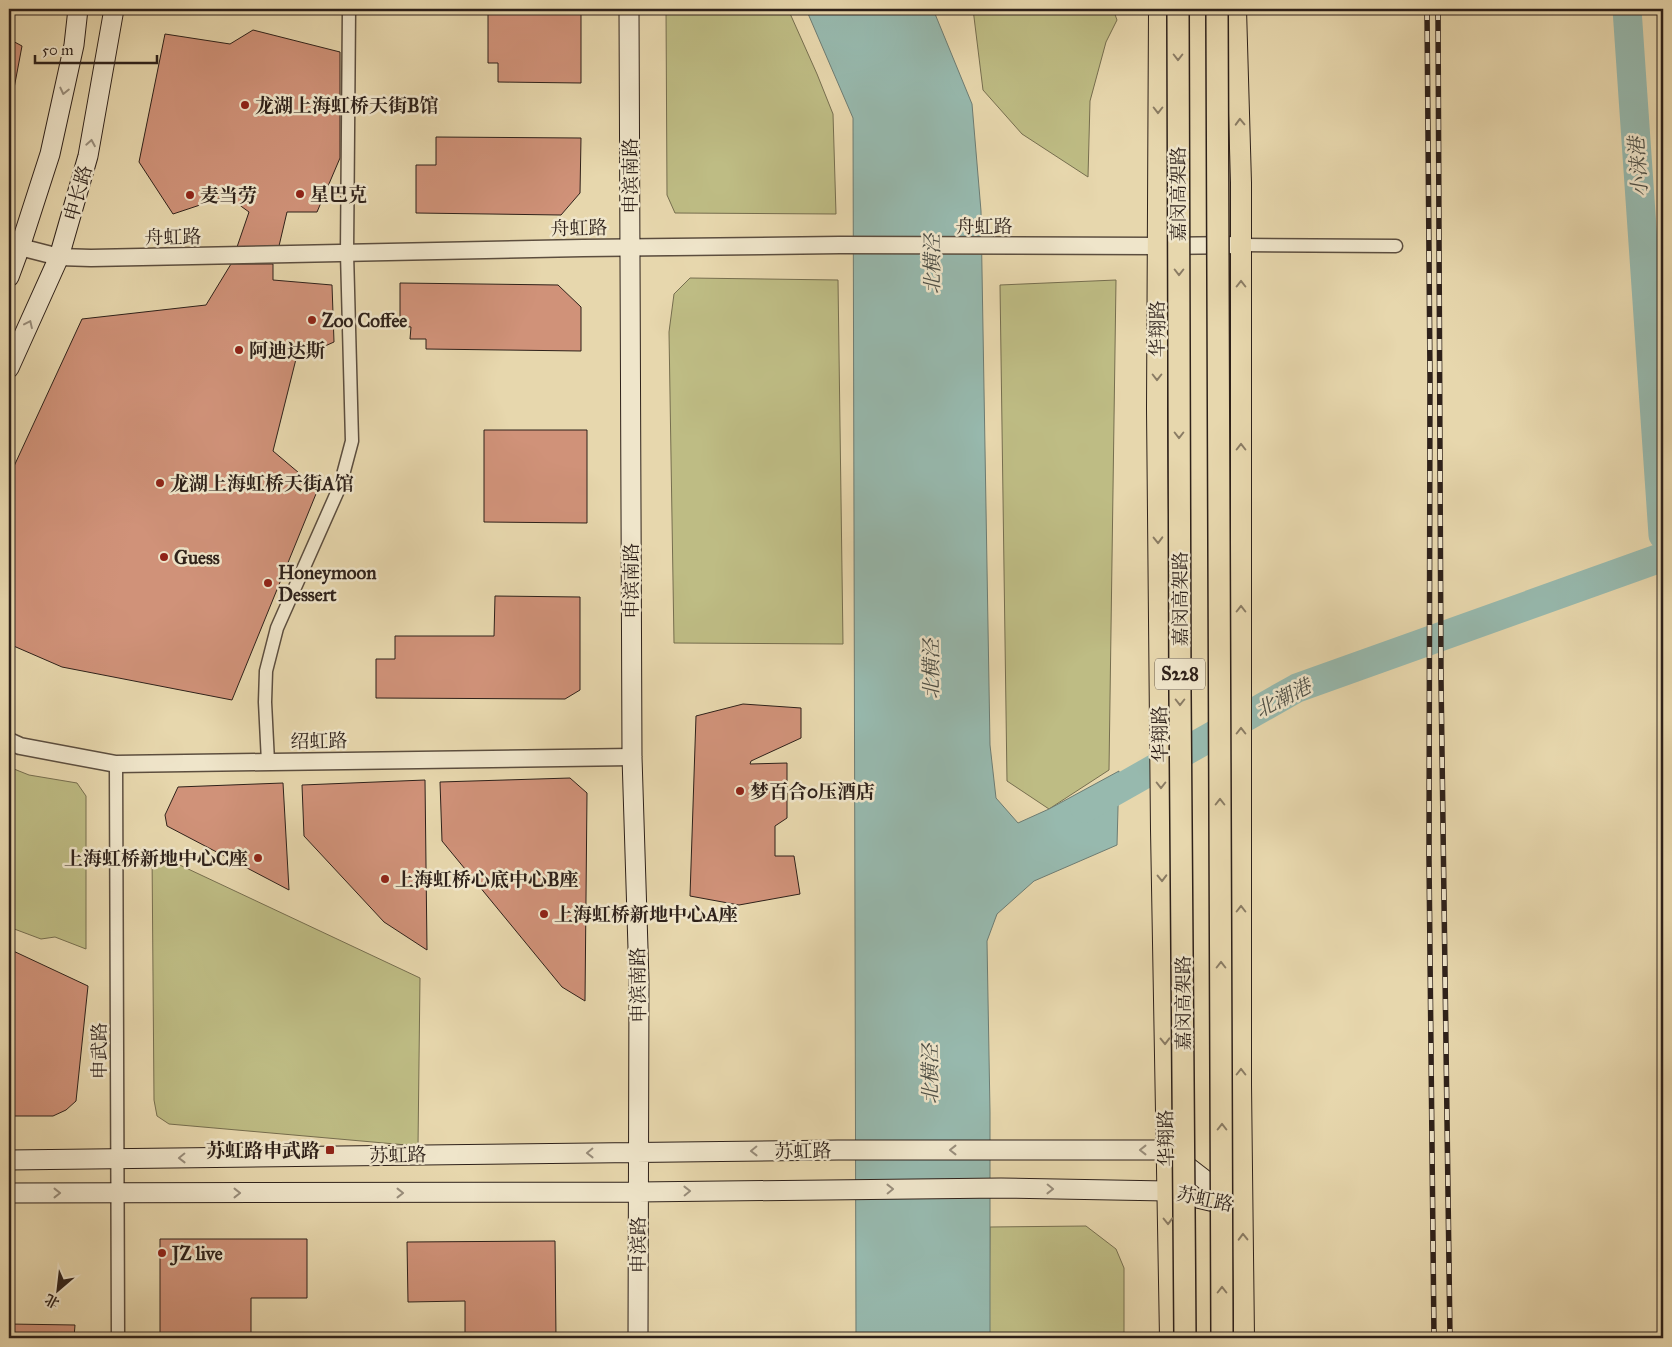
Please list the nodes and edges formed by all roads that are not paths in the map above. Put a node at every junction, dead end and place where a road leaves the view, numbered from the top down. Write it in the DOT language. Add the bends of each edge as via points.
graph roads {
  1 [pos="78,9"];
  2 [pos="114,9"];
  3 [pos="349,9"];
  4 [pos="629,9"];
  5 [pos="1159,9"];
  6 [pos="1178,9"];
  7 [pos="1217,9"];
  8 [pos="1236,9"];
  9 [pos="15,245"];
  10 [pos="1241,245"];
  11 [pos="1157,246"];
  12 [pos="1396,246"];
  13 [pos="630,248"];
  14 [pos="347,253"];
  15 [pos="59,257"];
  16 [pos="9,277"];
  17 [pos="9,368"];
  18 [pos="9,741"];
  19 [pos="632,757"];
  20 [pos="268,762"];
  21 [pos="116,764"];
  22 [pos="1166,1150"];
  23 [pos="638,1152"];
  24 [pos="118,1159"];
  25 [pos="9,1160"];
  26 [pos="1167,1191"];
  27 [pos="638,1192"];
  28 [pos="9,1193"];
  29 [pos="117,1193"];
  30 [pos="1242,1208"];
  31 [pos="118,1338"];
  32 [pos="638,1338"];
  33 [pos="1170,1338"];
  34 [pos="1185,1338"];
  35 [pos="1222,1338"];
  36 [pos="1244,1338"];
  1 -- 9 [label="main road, 申长路, one-way" via="74,45 50,154"];
  15 -- 2 [label="main road, 申长路, one-way" via="88,156"];
  3 -- 14 [label="street"];
  4 -- 13 [label="main road, 申滨南路"];
  5 -- 11 [label="main road, 华翔路, one-way"];
  6 -- 34 [label="highway, 嘉闵高架路 / S228, one-way, bridge"];
  35 -- 7 [label="highway, 嘉闵高架路 / S228, one-way, bridge"];
  10 -- 8 [label="main road, one-way"];
  9 -- 15 [label="street, 舟虹路"];
  9 -- 16 [label="main road, 申长路"];
  10 -- 11 [label="street, 舟虹路"];
  10 -- 12 [label="street"];
  30 -- 10 [label="main road, one-way"];
  11 -- 13 [label="street, 舟虹路"];
  11 -- 22 [label="main road, 华翔路, one-way" via="1156,409"];
  13 -- 14 [label="street, 舟虹路"];
  13 -- 19 [label="main road, 申滨南路"];
  14 -- 15 [label="street, 舟虹路"];
  14 -- 20 [label="street" via="352,441 340,486 277,628 266,671"];
  17 -- 15 [label="main road, 申长路, one-way"];
  18 -- 21 [label="street, 绍虹路" via="20,746"];
  19 -- 20 [label="street, 绍虹路"];
  19 -- 23 [label="main road, 申滨南路" via="639,980"];
  20 -- 21 [label="street, 绍虹路"];
  21 -- 24 [label="street, 申武路"];
  22 -- 23 [label="main road, 苏虹路, one-way"];
  22 -- 26 [label="main road, 华翔路"];
  22 -- 30 [label="main road, 苏虹路"];
  23 -- 24 [label="main road, 苏虹路, one-way"];
  23 -- 27 [label="main road, 申滨路"];
  24 -- 25 [label="main road, 苏虹路"];
  24 -- 29 [label="street, 申武路"];
  27 -- 26 [label="main road, 苏虹路, one-way" via="1002,1188"];
  26 -- 30 [label="main road, 苏虹路"];
  26 -- 33 [label="main road, 华翔路, one-way"];
  29 -- 27 [label="main road, 苏虹路, one-way"];
  27 -- 32 [label="main road, 申滨路"];
  28 -- 29 [label="main road, 苏虹路, one-way"];
  29 -- 31 [label="street, 申武路"];
  36 -- 30 [label="main road, one-way"];
}
